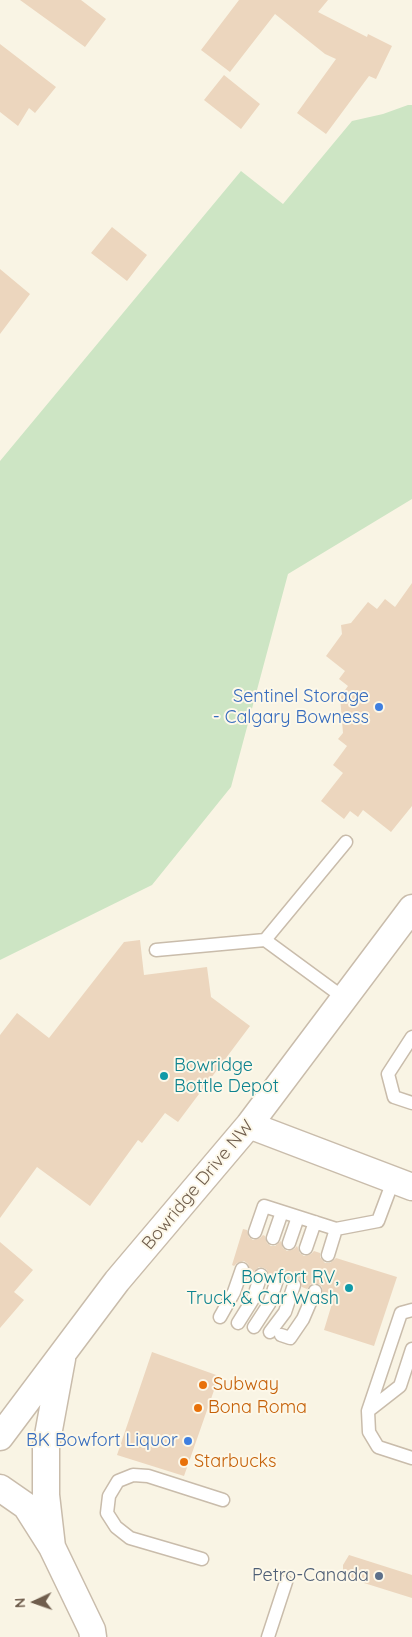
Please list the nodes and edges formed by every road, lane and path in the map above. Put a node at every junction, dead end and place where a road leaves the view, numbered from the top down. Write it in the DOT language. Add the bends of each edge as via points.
graph roads {
  1 [pos="346,842"];
  2 [pos="412,908"];
  3 [pos="265,940"];
  4 [pos="156,950"];
  5 [pos="344,998"];
  6 [pos="412,1037"];
  7 [pos="412,1103"];
  8 [pos="248,1125"];
  9 [pos="403,1184"];
  10 [pos="282,1212"];
  11 [pos="298,1217"];
  12 [pos="315,1222"];
  13 [pos="336,1229"];
  14 [pos="255,1232"];
  15 [pos="273,1238"];
  16 [pos="289,1243"];
  17 [pos="306,1248"];
  18 [pos="328,1255"];
  19 [pos="242,1269"];
  20 [pos="261,1275"];
  21 [pos="277,1280"];
  22 [pos="294,1285"];
  23 [pos="315,1291"];
  24 [pos="412,1310"];
  25 [pos="220,1317"];
  26 [pos="238,1323"];
  27 [pos="254,1327"];
  28 [pos="412,1349"];
  29 [pos="63,1354"];
  30 [pos="368,1411"];
  31 [pos="0,1437"];
  32 [pos="412,1458"];
  33 [pos="0,1488"];
  34 [pos="222,1500"];
  35 [pos="52,1547"];
  36 [pos="202,1559"];
  37 [pos="286,1582"];
  38 [pos="98,1635"];
  39 [pos="268,1637"];
  1 -- 3 [label="lane"];
  2 -- 5 [label="street, Bowridge Drive NW"];
  3 -- 4 [label="lane"];
  3 -- 5 [label="lane"];
  5 -- 8 [label="street, Bowridge Drive NW"];
  6 -- 7 [label="lane" via="388,1074 394,1097"];
  8 -- 9 [label="street"];
  8 -- 29 [label="street, Bowridge Drive NW" via="117,1281"];
  9 -- 13 [label="lane" via="378,1220"];
  10 -- 11 [label="lane"];
  10 -- 14 [label="lane" via="264,1206"];
  10 -- 15 [label="lane"];
  11 -- 12 [label="lane"];
  11 -- 16 [label="lane"];
  12 -- 13 [label="lane"];
  12 -- 17 [label="lane"];
  13 -- 18 [label="lane"];
  19 -- 25 [label="lane"];
  20 -- 26 [label="lane" via="253,1299"];
  21 -- 27 [label="lane" via="269,1304"];
  22 -- 23 [label="lane" via="275,1333 290,1338 303,1319"];
  24 -- 30 [label="lane" via="401,1313"];
  28 -- 30 [label="lane" via="400,1386"];
  29 -- 31 [label="street, Bowridge Drive NW"];
  29 -- 35 [label="street" via="46,1446 46,1495"];
  30 -- 32 [label="lane" via="369,1432 378,1447"];
  33 -- 35 [label="street" via="26,1506"];
  34 -- 36 [label="lane" via="148,1476 133,1475 118,1481 109,1496 108,1513 116,1527 130,1538"];
  35 -- 38 [label="street"];
  37 -- 39 [label="lane"];
}
